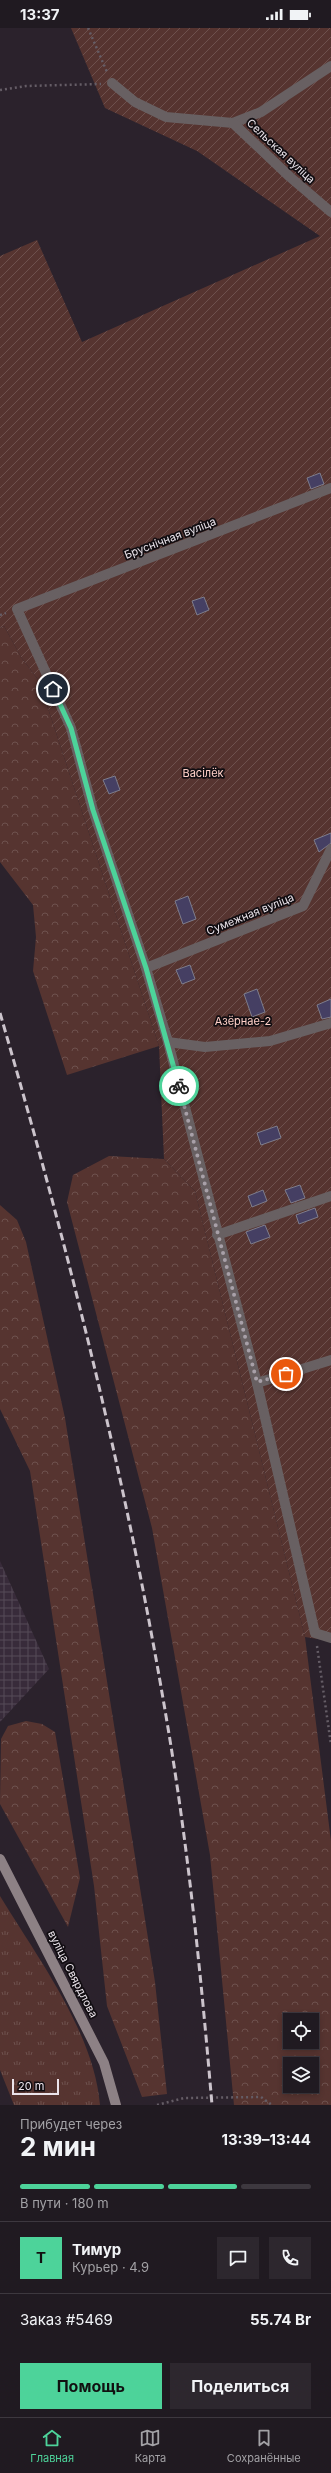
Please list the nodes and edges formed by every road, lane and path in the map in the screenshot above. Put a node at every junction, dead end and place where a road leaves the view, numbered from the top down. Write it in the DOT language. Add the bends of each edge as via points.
graph roads {
  1 [pos="88,28"];
  2 [pos="331,66"];
  3 [pos="112,83"];
  4 [pos="0,90"];
  5 [pos="233,123"];
  6 [pos="331,212"];
  7 [pos="331,488"];
  8 [pos="331,849"];
  9 [pos="146,968"];
  10 [pos="331,1023"];
  11 [pos="168,1042"];
  12 [pos="331,1196"];
  13 [pos="217,1235"];
  14 [pos="331,1360"];
  15 [pos="257,1382"];
  16 [pos="315,1633"];
  17 [pos="331,1638"];
  18 [pos="331,1745"];
  19 [pos="0,1859"];
  20 [pos="116,2105"];
  21 [pos="157,2105"];
  22 [pos="272,2105"];
  1 -- 3 [label="path"];
  2 -- 5 [label="street" via="260,112"];
  3 -- 4 [label="path" via="26,86"];
  3 -- 5 [label="street" via="135,102 166,117"];
  5 -- 6 [label="street, Сельская вуліца"];
  7 -- 9 [label="street, Бруснічная вуліца" via="17,609 71,728 93,810"];
  8 -- 9 [label="street, Сумежная вуліца" via="303,906"];
  9 -- 11 [label="street"];
  10 -- 11 [label="street" via="270,1041 205,1047"];
  11 -- 13 [label="street"];
  12 -- 13 [label="street"];
  13 -- 15 [label="street"];
  14 -- 15 [label="street"];
  15 -- 16 [label="street"];
  16 -- 17 [label="street"];
  16 -- 18 [label="path"];
  19 -- 20 [label="main road, вуліца Свярдлова" via="104,2063"];
  21 -- 22 [label="path" via="184,2098 261,2096"];
}
